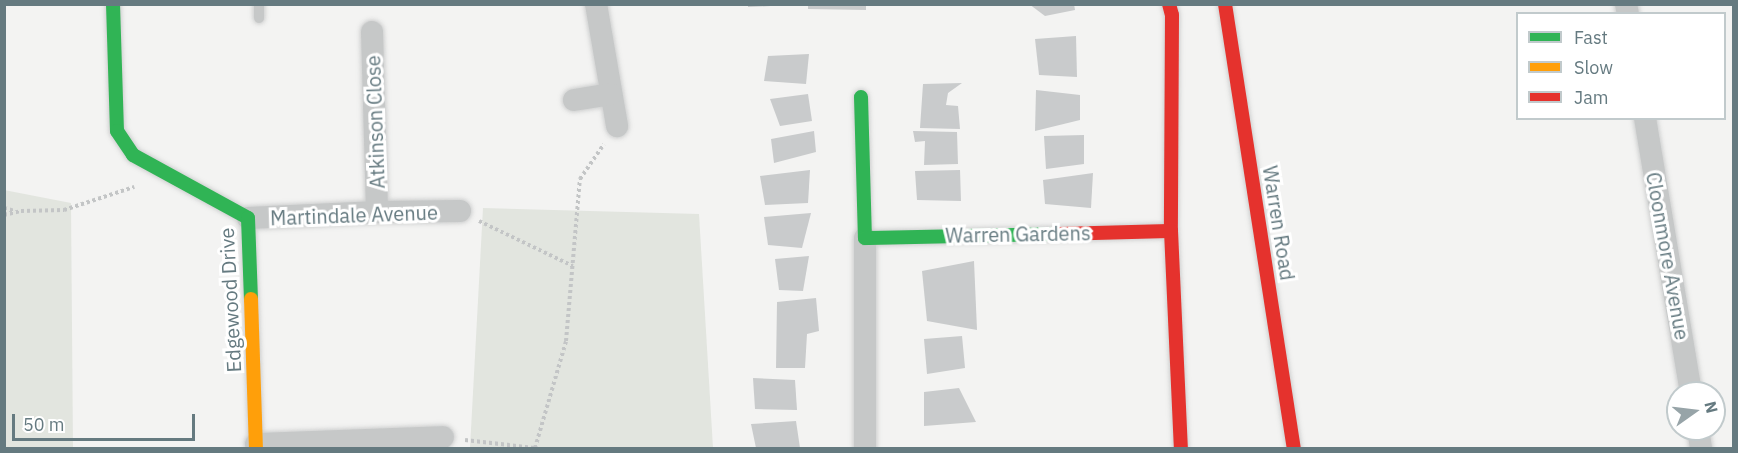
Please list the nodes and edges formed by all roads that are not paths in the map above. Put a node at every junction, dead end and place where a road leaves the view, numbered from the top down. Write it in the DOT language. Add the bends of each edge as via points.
graph roads {
  1 [pos="113,4"];
  2 [pos="259,4"];
  3 [pos="596,4"];
  4 [pos="1169,4"];
  5 [pos="1225,4"];
  6 [pos="259,18"];
  7 [pos="372,32"];
  8 [pos="611,94"];
  9 [pos="861,97"];
  10 [pos="574,100"];
  11 [pos="1645,120"];
  12 [pos="617,126"];
  13 [pos="460,211"];
  14 [pos="378,212"];
  15 [pos="248,218"];
  16 [pos="1171,231"];
  17 [pos="865,238"];
  18 [pos="1689,381"];
  19 [pos="443,437"];
  20 [pos="256,446"];
  21 [pos="865,448"];
  22 [pos="1182,448"];
  23 [pos="1294,448"];
  1 -- 15 [label="street, Edgewood Drive" via="117,131 133,155"];
  2 -- 6 [label="lane"];
  3 -- 8 [label="street"];
  4 -- 16 [label="street"];
  5 -- 23 [label="street, Warren Road"];
  7 -- 14 [label="street, Atkinson Close"];
  8 -- 10 [label="street"];
  8 -- 12 [label="street"];
  9 -- 17 [label="street"];
  11 -- 18 [label="street, Cloonmore Avenue"];
  13 -- 14 [label="street, Martindale Avenue"];
  14 -- 15 [label="street, Martindale Avenue"];
  15 -- 20 [label="street, Edgewood Drive"];
  16 -- 17 [label="street, Warren Gardens"];
  16 -- 22 [label="street"];
  17 -- 21 [label="street"];
  19 -- 20 [label="street"];
}
